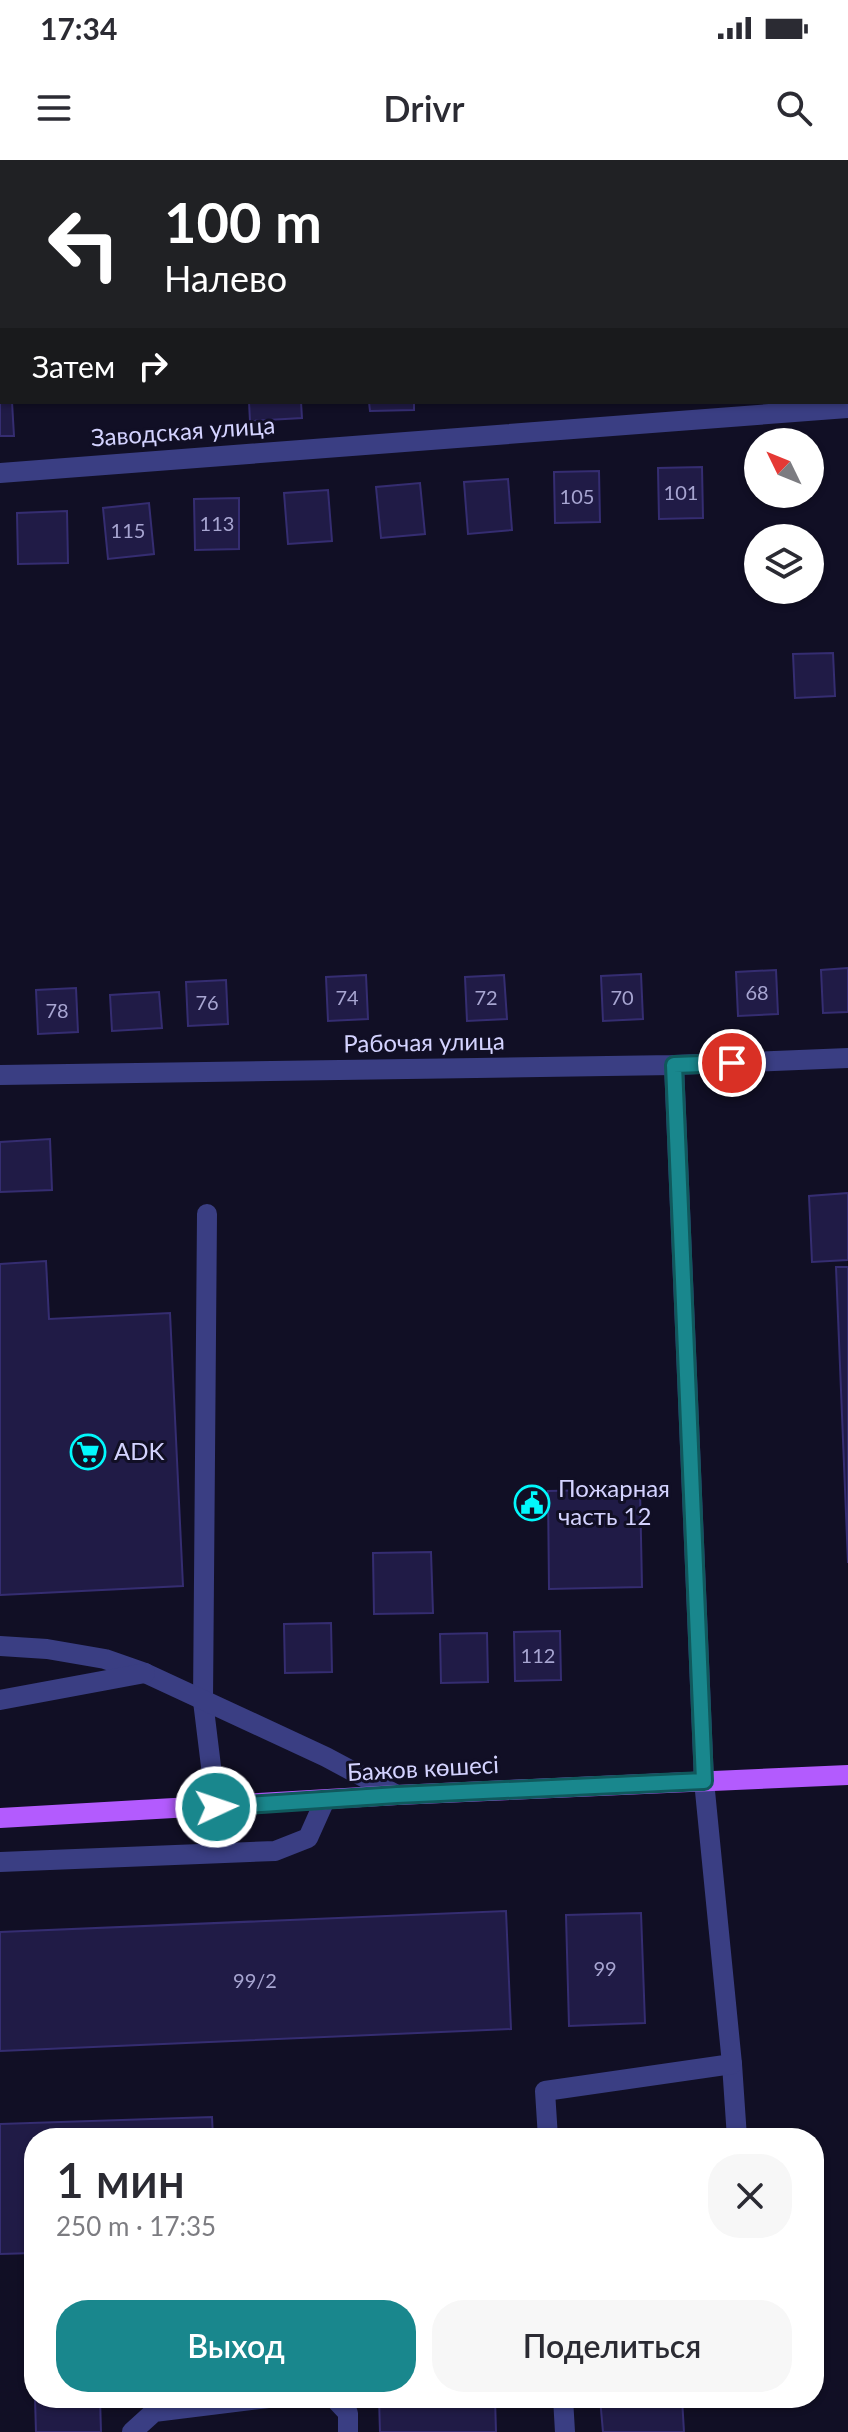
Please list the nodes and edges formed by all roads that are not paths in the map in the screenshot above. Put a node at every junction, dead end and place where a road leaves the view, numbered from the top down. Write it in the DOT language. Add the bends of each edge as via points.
graph roads {
  1 [pos="848,408"];
  2 [pos="0,473"];
  3 [pos="848,1058"];
  4 [pos="674,1065"];
  5 [pos="0,1075"];
  6 [pos="207,1214"];
  7 [pos="0,1646"];
  8 [pos="145,1673"];
  9 [pos="0,1700"];
  10 [pos="203,1701"];
  11 [pos="848,1775"];
  12 [pos="704,1781"];
  13 [pos="397,1795"];
  14 [pos="325,1800"];
  15 [pos="216,1807"];
  16 [pos="0,1818"];
  17 [pos="0,1862"];
  18 [pos="732,2064"];
  19 [pos="547,2128"];
  20 [pos="736,2128"];
  21 [pos="187,2408"];
  22 [pos="343,2408"];
  23 [pos="564,2408"];
  24 [pos="132,2432"];
  25 [pos="348,2432"];
  26 [pos="565,2432"];
  1 -- 2 [label="street, Заводская улица"];
  3 -- 4 [label="street, Рабочая улица"];
  4 -- 5 [label="street, Рабочая улица"];
  4 -- 12 [label="street"];
  6 -- 10 [label="street"];
  7 -- 8 [label="street" via="105,1659"];
  8 -- 9 [label="street"];
  8 -- 10 [label="street"];
  10 -- 13 [label="street"];
  10 -- 15 [label="street"];
  11 -- 12 [label="main road, Бажов көшесі"];
  12 -- 13 [label="main road, Бажов көшесі"];
  12 -- 18 [label="street"];
  13 -- 14 [label="main road, Бажов көшесі"];
  14 -- 15 [label="main road, Бажов көшесі"];
  14 -- 17 [label="street" via="308,1838 275,1851"];
  15 -- 16 [label="main road, Бажов көшесі"];
  18 -- 19 [label="street" via="545,2091"];
  18 -- 20 [label="street"];
  21 -- 24 [label="street" via="154,2412"];
  22 -- 25 [label="street"];
  23 -- 26 [label="street"];
}
